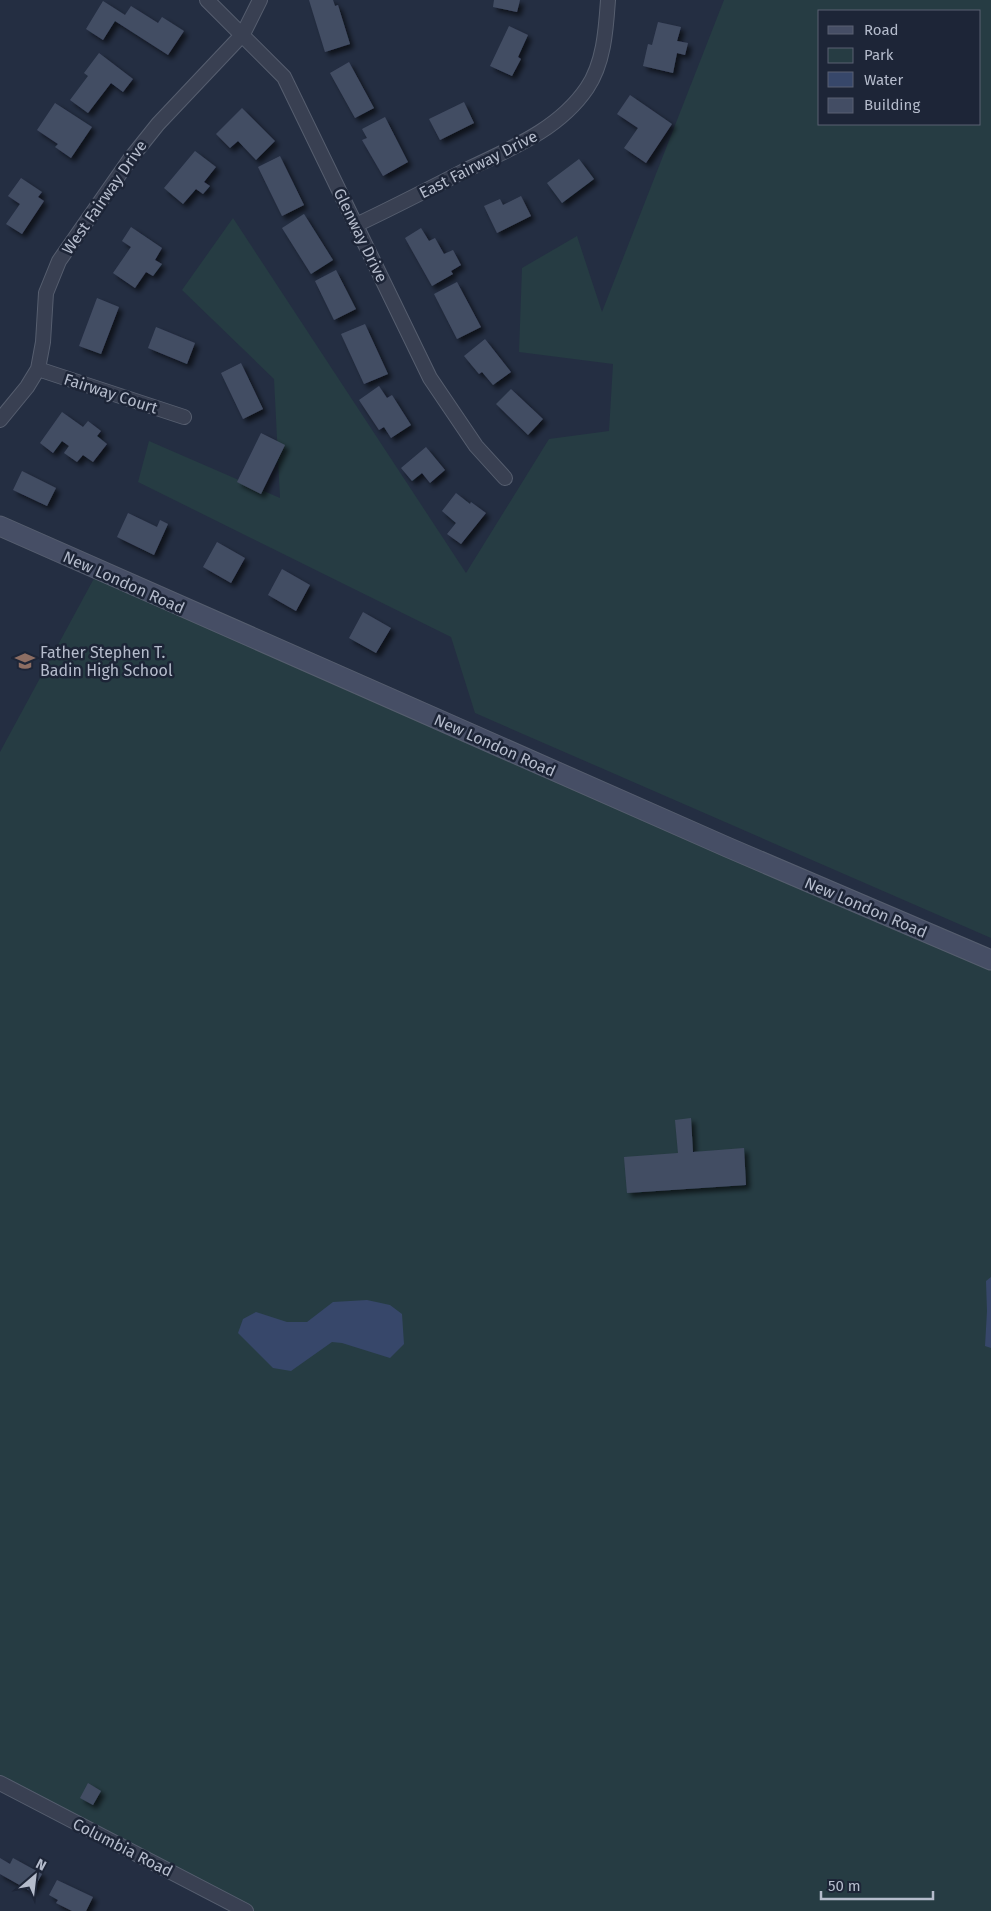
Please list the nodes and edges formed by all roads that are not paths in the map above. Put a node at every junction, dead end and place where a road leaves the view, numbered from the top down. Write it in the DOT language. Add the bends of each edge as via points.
graph roads {
  1 [pos="207,0"];
  2 [pos="260,0"];
  3 [pos="608,0"];
  4 [pos="243,34"];
  5 [pos="356,225"];
  6 [pos="38,369"];
  7 [pos="184,417"];
  8 [pos="0,420"];
  9 [pos="505,478"];
  10 [pos="0,526"];
  11 [pos="991,960"];
  12 [pos="0,1783"];
  13 [pos="246,1911"];
  1 -- 4 [label="street, Glenway Drive"];
  2 -- 4 [label="street, West Fairway Drive"];
  3 -- 5 [label="street, East Fairway Drive" via="601,57 588,87 567,112 532,138"];
  4 -- 5 [label="street, Glenway Drive" via="284,77"];
  4 -- 6 [label="street, West Fairway Drive" via="158,124 59,261 46,294 44,342"];
  5 -- 9 [label="street, Glenway Drive" via="430,378 476,446"];
  6 -- 7 [label="street, Fairway Court"];
  6 -- 8 [label="street, West Fairway Drive"];
  10 -- 11 [label="street, New London Road" via="717,843"];
  12 -- 13 [label="street, Columbia Road"];
}
